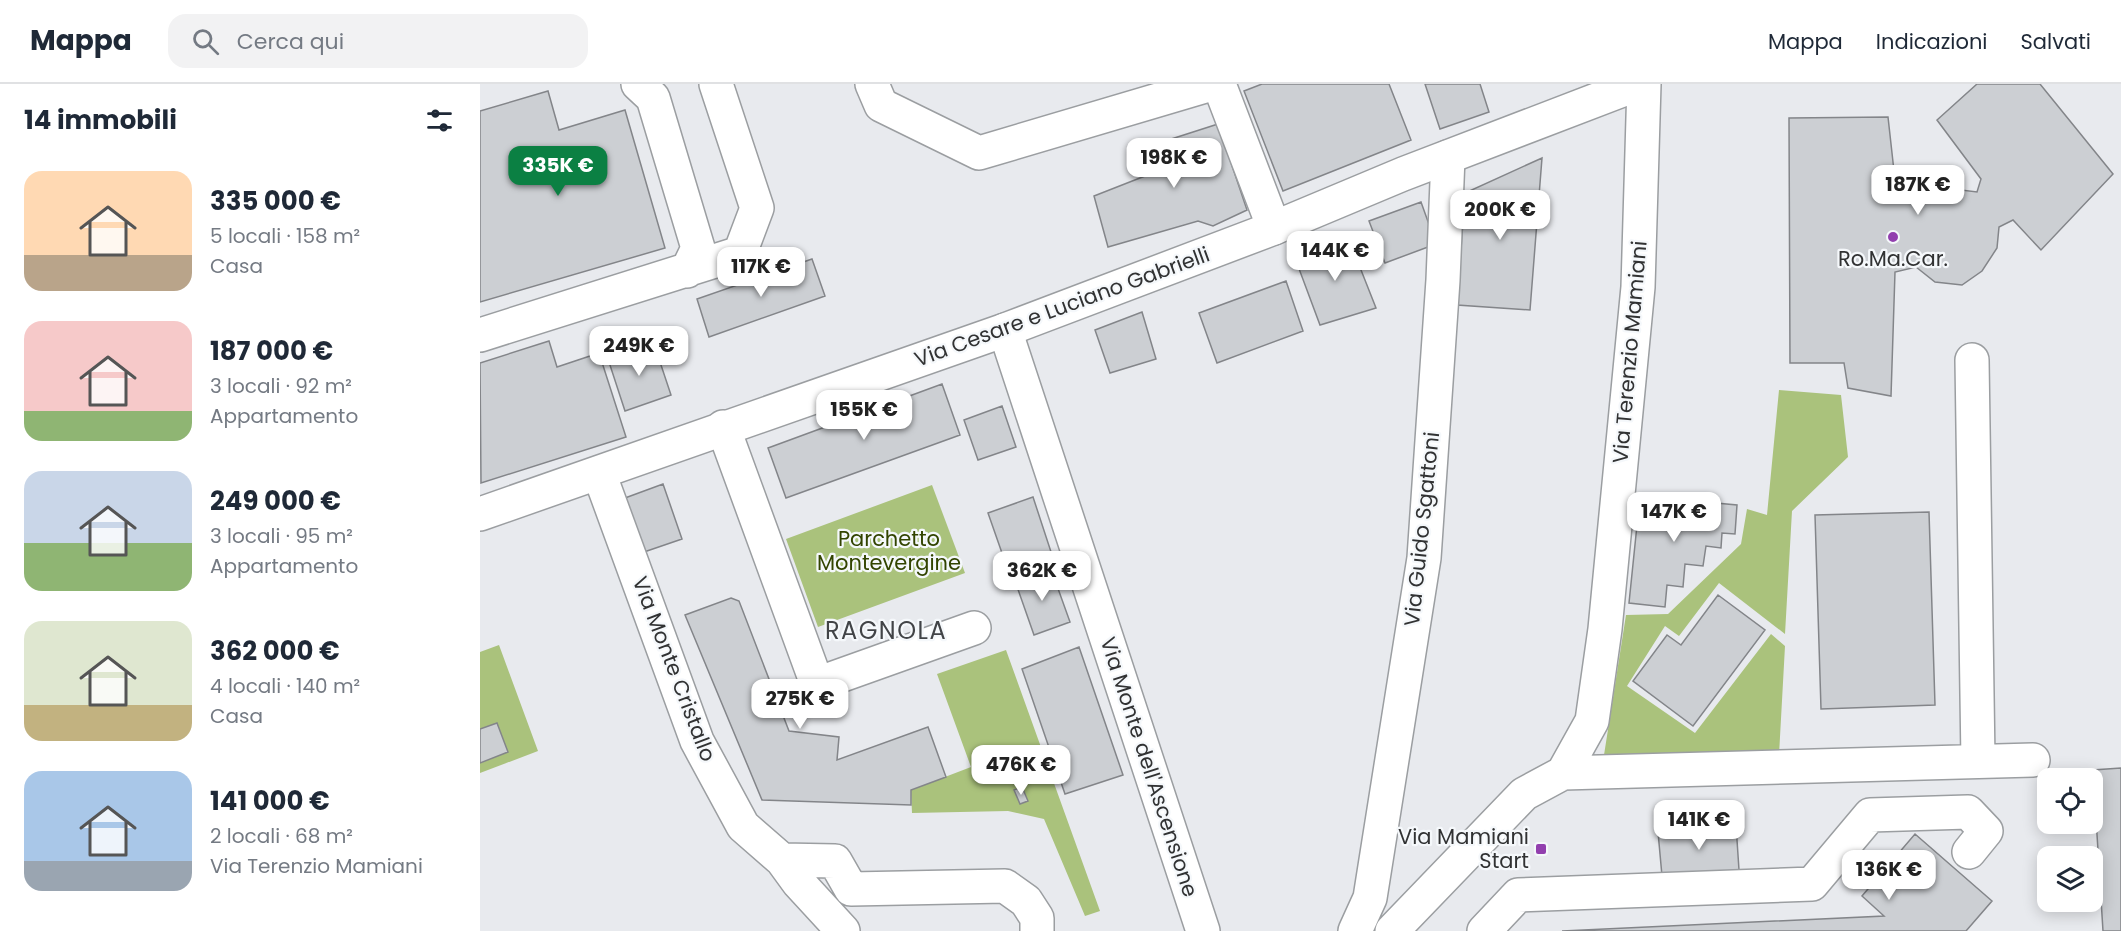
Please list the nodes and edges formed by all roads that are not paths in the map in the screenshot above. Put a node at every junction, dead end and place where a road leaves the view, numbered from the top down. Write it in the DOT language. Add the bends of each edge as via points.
graph roads {
  1 [pos="716,84"];
  2 [pos="872,84"];
  3 [pos="1212,84"];
  4 [pos="1219,84"];
  5 [pos="1638,84"];
  6 [pos="1644,84"];
  7 [pos="649,89"];
  8 [pos="1448,157"];
  9 [pos="1274,228"];
  10 [pos="687,271"];
  11 [pos="1005,330"];
  12 [pos="480,335"];
  13 [pos="1972,360"];
  14 [pos="723,427"];
  15 [pos="599,473"];
  16 [pos="480,514"];
  17 [pos="974,628"];
  18 [pos="2033,760"];
  19 [pos="1978,761"];
  20 [pos="1563,773"];
  21 [pos="1969,852"];
  22 [pos="782,860"];
  23 [pos="843,931"];
  24 [pos="1037,931"];
  25 [pos="1203,931"];
  26 [pos="1355,931"];
  27 [pos="1392,931"];
  28 [pos="1484,931"];
  1 -- 10 [label="street" via="757,208 740,253"];
  2 -- 3 [label="street" via="881,105 979,153"];
  4 -- 9 [label="street"];
  5 -- 8 [label="street, Via Cesare e Luciano Gabrielli"];
  6 -- 20 [label="street, Via Terenzio Mamiani" via="1638,287 1605,629 1592,721"];
  7 -- 10 [label="street" via="698,248"];
  8 -- 9 [label="street, Via Cesare e Luciano Gabrielli"];
  8 -- 26 [label="street, Via Guido Sgattoni" via="1424,558 1370,898"];
  9 -- 11 [label="street, Via Cesare e Luciano Gabrielli"];
  10 -- 12 [label="street"];
  11 -- 14 [label="street, Via Cesare e Luciano Gabrielli"];
  11 -- 25 [label="street, Via Monte dell'Ascensione"];
  13 -- 19 [label="street"];
  14 -- 15 [label="street, Via Cesare e Luciano Gabrielli"];
  14 -- 17 [label="street" via="817,684"];
  15 -- 16 [label="street, Via Cesare e Luciano Gabrielli"];
  15 -- 22 [label="street, Via Monte Cristallo" via="697,741 743,826"];
  18 -- 19 [label="street"];
  19 -- 20 [label="street"];
  20 -- 27 [label="street" via="1524,794"];
  21 -- 28 [label="street" via="1986,831 1968,812 1870,815 1812,884 1518,895"];
  22 -- 23 [label="street, Via Monte Cristallo"];
  22 -- 24 [label="street" via="835,861 851,889 1005,886 1026,901 1036,918"];
}
